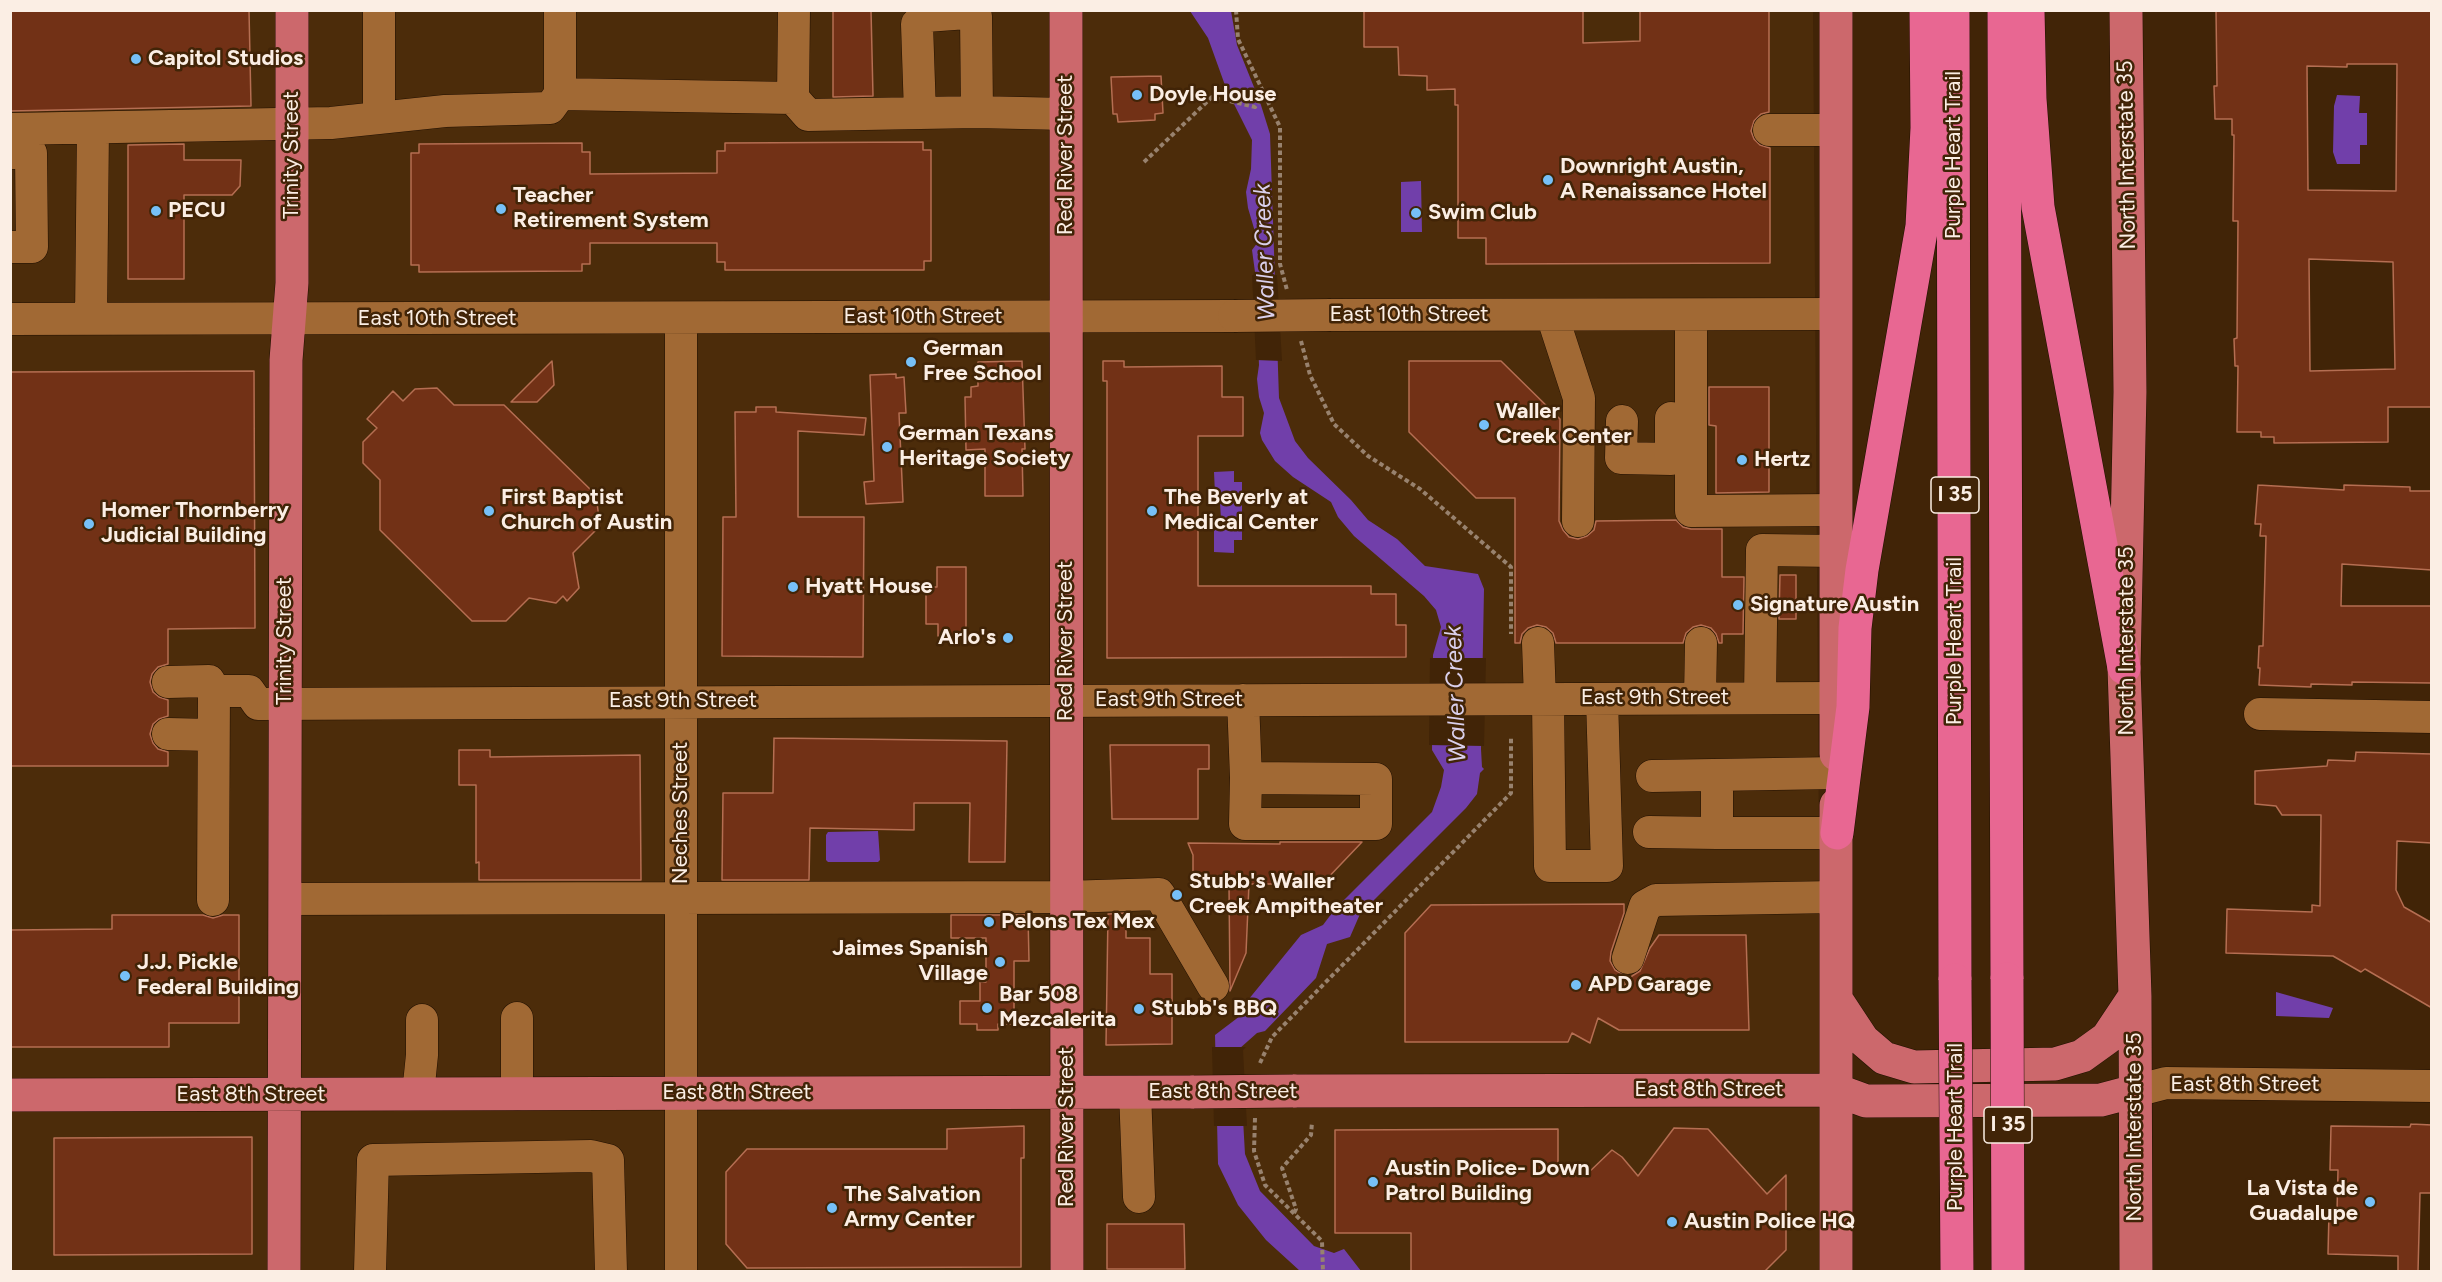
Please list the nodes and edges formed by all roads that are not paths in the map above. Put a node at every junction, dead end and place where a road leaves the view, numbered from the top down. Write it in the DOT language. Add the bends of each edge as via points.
graph roads {
  1 [pos="292,10"];
  2 [pos="379,10"];
  3 [pos="560,10"];
  4 [pos="794,10"];
  5 [pos="1066,10"];
  6 [pos="1836,10"];
  7 [pos="1926,10"];
  8 [pos="1953,10"];
  9 [pos="2004,10"];
  10 [pos="2028,10"];
  11 [pos="2126,10"];
  12 [pos="560,94"];
  13 [pos="793,98"];
  14 [pos="977,112"];
  15 [pos="920,113"];
  16 [pos="1066,114"];
  17 [pos="379,118"];
  18 [pos="292,124"];
  19 [pos="93,128"];
  20 [pos="1769,130"];
  21 [pos="1836,130"];
  22 [pos="21,141"];
  23 [pos="10,247"];
  24 [pos="1836,314"];
  25 [pos="1552,315"];
  26 [pos="1682,315"];
  27 [pos="1066,316"];
  28 [pos="289,318"];
  29 [pos="681,318"];
  30 [pos="10,319"];
  31 [pos="90,319"];
  32 [pos="1622,422"];
  33 [pos="1836,510"];
  34 [pos="1578,521"];
  35 [pos="1836,550"];
  36 [pos="1525,643"];
  37 [pos="1701,643"];
  38 [pos="2124,668"];
  39 [pos="168,682"];
  40 [pos="214,690"];
  41 [pos="1700,698"];
  42 [pos="1760,698"];
  43 [pos="1836,698"];
  44 [pos="1544,699"];
  45 [pos="1602,699"];
  46 [pos="1066,700"];
  47 [pos="1244,700"];
  48 [pos="681,701"];
  49 [pos="272,704"];
  50 [pos="2260,714"];
  51 [pos="2432,717"];
  52 [pos="214,728"];
  53 [pos="168,734"];
  54 [pos="1836,773"];
  55 [pos="1717,775"];
  56 [pos="1652,776"];
  57 [pos="1246,778"];
  58 [pos="1649,832"];
  59 [pos="1717,833"];
  60 [pos="1837,833"];
  61 [pos="1066,897"];
  62 [pos="1836,897"];
  63 [pos="681,898"];
  64 [pos="285,899"];
  65 [pos="213,900"];
  66 [pos="1628,958"];
  67 [pos="1213,986"];
  68 [pos="2135,996"];
  69 [pos="1836,999"];
  70 [pos="517,1018"];
  71 [pos="422,1020"];
  72 [pos="2432,1086"];
  73 [pos="1836,1090"];
  74 [pos="2135,1091"];
  75 [pos="1066,1092"];
  76 [pos="1135,1092"];
  77 [pos="681,1093"];
  78 [pos="285,1094"];
  79 [pos="418,1094"];
  80 [pos="517,1094"];
  81 [pos="10,1095"];
  82 [pos="1139,1197"];
  83 [pos="284,1272"];
  84 [pos="370,1272"];
  85 [pos="610,1272"];
  86 [pos="681,1272"];
  87 [pos="1066,1272"];
  88 [pos="1836,1272"];
  89 [pos="1957,1272"];
  90 [pos="2008,1272"];
  91 [pos="2136,1272"];
  1 -- 18 [label="main road, Trinity Street"];
  2 -- 17 [label="street"];
  3 -- 12 [label="street"];
  4 -- 13 [label="street"];
  5 -- 16 [label="main road, Red River Street"];
  6 -- 21 [label="main road"];
  7 -- 60 [label="highway" via="1927,128 1922,226 1862,570 1855,628 1853,707"];
  8 -- 89 [label="highway, Purple Heart Trail / I 35, bridge"];
  9 -- 90 [label="highway, I 35, bridge"];
  10 -- 38 [label="highway" via="2038,207"];
  11 -- 38 [label="main road, North Interstate 35" via="2130,392"];
  12 -- 13 [label="street"];
  12 -- 17 [label="street" via="550,108 445,111"];
  13 -- 15 [label="street" via="808,115"];
  14 -- 15 [label="street"];
  14 -- 15 [label="street" via="976,16 968,13 926,16 917,24"];
  14 -- 16 [label="street"];
  16 -- 27 [label="main road, Red River Street"];
  17 -- 18 [label="street"];
  18 -- 19 [label="street"];
  18 -- 28 [label="main road, Trinity Street"];
  19 -- 22 [label="street"];
  19 -- 31 [label="street"];
  20 -- 21 [label="street"];
  21 -- 24 [label="main road"];
  22 -- 23 [label="street" via="32,247"];
  24 -- 26 [label="street, East 10th Street"];
  24 -- 33 [label="main road"];
  25 -- 26 [label="street, East 10th Street"];
  25 -- 27 [label="street, East 10th Street, bridge"];
  25 -- 34 [label="street" via="1579,398"];
  26 -- 32 [label="street" via="1671,459 1621,458"];
  26 -- 33 [label="street" via="1691,511"];
  27 -- 29 [label="street, East 10th Street"];
  27 -- 46 [label="main road, Red River Street"];
  28 -- 29 [label="street, East 10th Street"];
  28 -- 31 [label="street, East 10th Street"];
  28 -- 49 [label="main road, Trinity Street"];
  29 -- 48 [label="street, Neches Street"];
  30 -- 31 [label="street, East 10th Street"];
  33 -- 35 [label="main road"];
  35 -- 42 [label="street" via="1762,550"];
  35 -- 43 [label="main road"];
  36 -- 44 [label="street"];
  37 -- 41 [label="street"];
  38 -- 68 [label="main road, North Interstate 35"];
  39 -- 40 [label="street" via="209,681"];
  40 -- 49 [label="street" via="249,691"];
  40 -- 52 [label="street"];
  41 -- 42 [label="street, East 9th Street"];
  41 -- 45 [label="street, East 9th Street"];
  42 -- 43 [label="street, East 9th Street"];
  43 -- 54 [label="main road"];
  44 -- 45 [label="street, East 9th Street"];
  44 -- 45 [label="street" via="1550,866 1607,866"];
  44 -- 47 [label="street, East 9th Street"];
  46 -- 47 [label="street, East 9th Street"];
  46 -- 48 [label="street, East 9th Street"];
  46 -- 61 [label="main road, Red River Street"];
  47 -- 57 [label="street"];
  48 -- 49 [label="street, East 9th Street"];
  48 -- 63 [label="street, Neches Street"];
  49 -- 52 [label="street" via="248,718"];
  49 -- 64 [label="main road, Trinity Street"];
  50 -- 51 [label="street"];
  52 -- 53 [label="street"];
  52 -- 65 [label="street"];
  54 -- 55 [label="street"];
  54 -- 60 [label="main road"];
  55 -- 56 [label="street"];
  55 -- 59 [label="street"];
  58 -- 59 [label="street"];
  59 -- 60 [label="street"];
  60 -- 62 [label="main road"];
  61 -- 63 [label="street"];
  61 -- 67 [label="street" via="1159,894"];
  61 -- 75 [label="main road, Red River Street"];
  62 -- 66 [label="street" via="1656,900 1645,906"];
  62 -- 69 [label="main road"];
  63 -- 64 [label="street"];
  63 -- 77 [label="street, Neches Street"];
  64 -- 78 [label="main road, Trinity Street"];
  68 -- 69 [label="main road" via="2107,1038 2082,1056 2055,1064 1914,1067 1884,1058 1863,1040"];
  68 -- 74 [label="main road, North Interstate 35"];
  69 -- 73 [label="main road"];
  70 -- 80 [label="street"];
  71 -- 79 [label="street"];
  72 -- 74 [label="street, East 8th Street" via="2166,1083"];
  73 -- 74 [label="main road, East 8th Street" via="1866,1101 2101,1100"];
  73 -- 76 [label="main road, East 8th Street, bridge"];
  73 -- 88 [label="main road"];
  74 -- 91 [label="main road, North Interstate 35"];
  75 -- 76 [label="main road, East 8th Street"];
  75 -- 77 [label="main road, East 8th Street"];
  75 -- 87 [label="main road, Red River Street"];
  76 -- 82 [label="street"];
  77 -- 80 [label="main road, East 8th Street"];
  77 -- 86 [label="street, Neches Street"];
  78 -- 79 [label="main road, East 8th Street"];
  78 -- 81 [label="main road, East 8th Street"];
  78 -- 83 [label="main road, Trinity Street"];
  79 -- 80 [label="main road, East 8th Street"];
  84 -- 85 [label="street" via="373,1160 591,1156 608,1160"];
}
